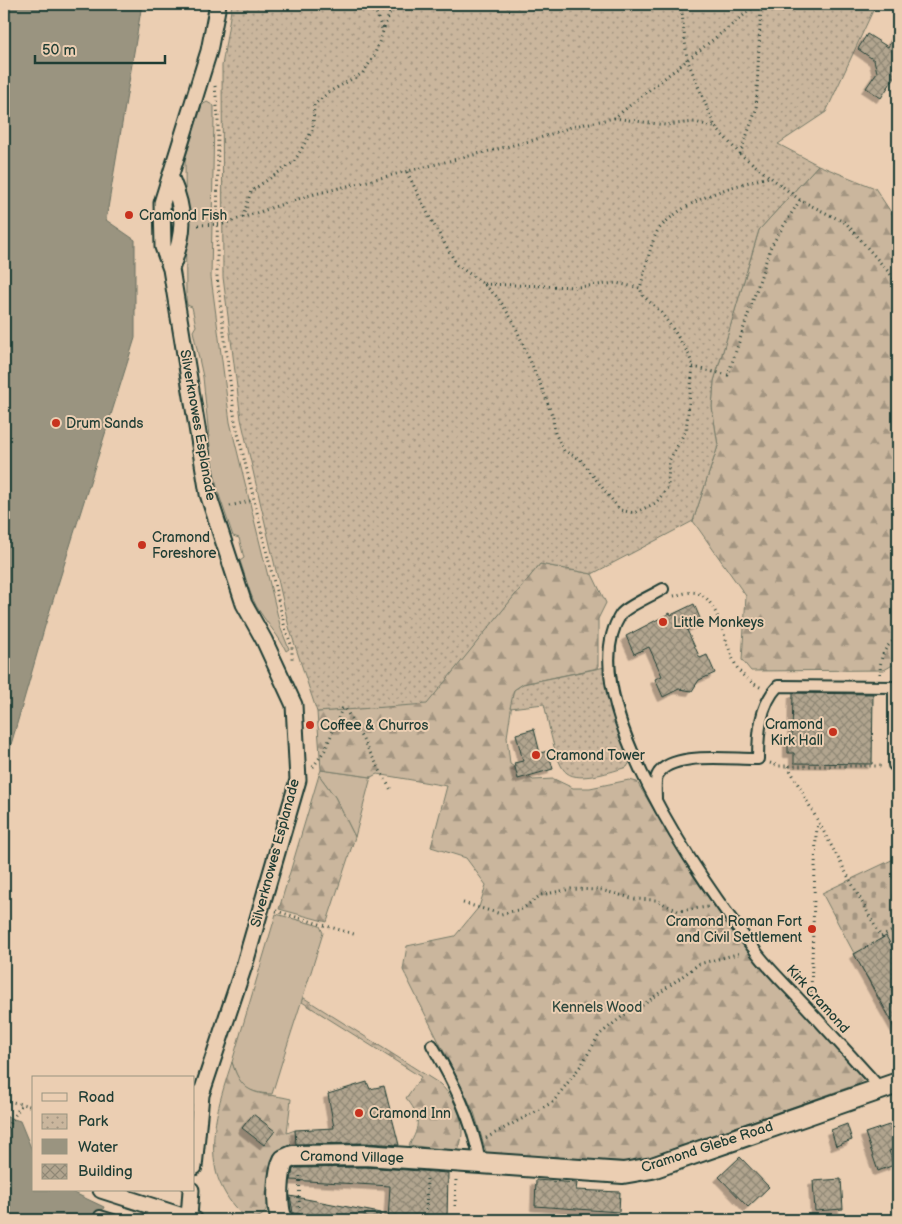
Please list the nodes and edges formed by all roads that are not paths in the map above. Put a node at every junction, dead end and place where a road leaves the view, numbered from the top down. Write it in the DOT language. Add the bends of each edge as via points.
graph roads {
  1 [pos="218,4"];
  2 [pos="171,178"];
  3 [pos="171,269"];
  4 [pos="663,589"];
  5 [pos="894,764"];
  6 [pos="656,800"];
  7 [pos="432,1045"];
  8 [pos="890,1086"];
  9 [pos="197,1094"];
  10 [pos="195,1143"];
  11 [pos="480,1162"];
  12 [pos="108,1192"];
  13 [pos="191,1192"];
  14 [pos="160,1208"];
  15 [pos="100,1216"];
  16 [pos="285,1217"];
  17 [pos="192,1219"];
  18 [pos="113,1220"];
  19 [pos="147,1220"];
  1 -- 2 [label="street, Silverknowes Esplanade" via="209,51"];
  2 -- 3 [label="street, Silverknowes Esplanade" via="162,203 161,225 163,247"];
  2 -- 3 [label="street" via="181,200 182,225 180,244"];
  3 -- 9 [label="street, Silverknowes Esplanade" via="208,494 244,604 294,705 298,780 261,907"];
  4 -- 6 [label="lane, Kirk Cramond" via="622,613 611,638 610,672 621,722 639,770"];
  5 -- 6 [label="lane" via="894,687 778,686 772,693 758,732 758,759 684,759 666,766 657,776"];
  6 -- 8 [label="lane, Kirk Cramond" via="687,854 754,950 810,1012"];
  7 -- 11 [label="lane" via="464,1102"];
  8 -- 11 [label="street, Cramond Glebe Road" via="652,1168 623,1173"];
  9 -- 10 [label="street, Silverknowes Esplanade"];
  11 -- 16 [label="street, Cramond Village" via="365,1155 288,1157 282,1164 278,1209"];
  12 -- 14 [label="street"];
  13 -- 17 [label="street"];
  14 -- 17 [label="street"];
  14 -- 19 [label="lane"];
  15 -- 18 [label="lane"];
}
